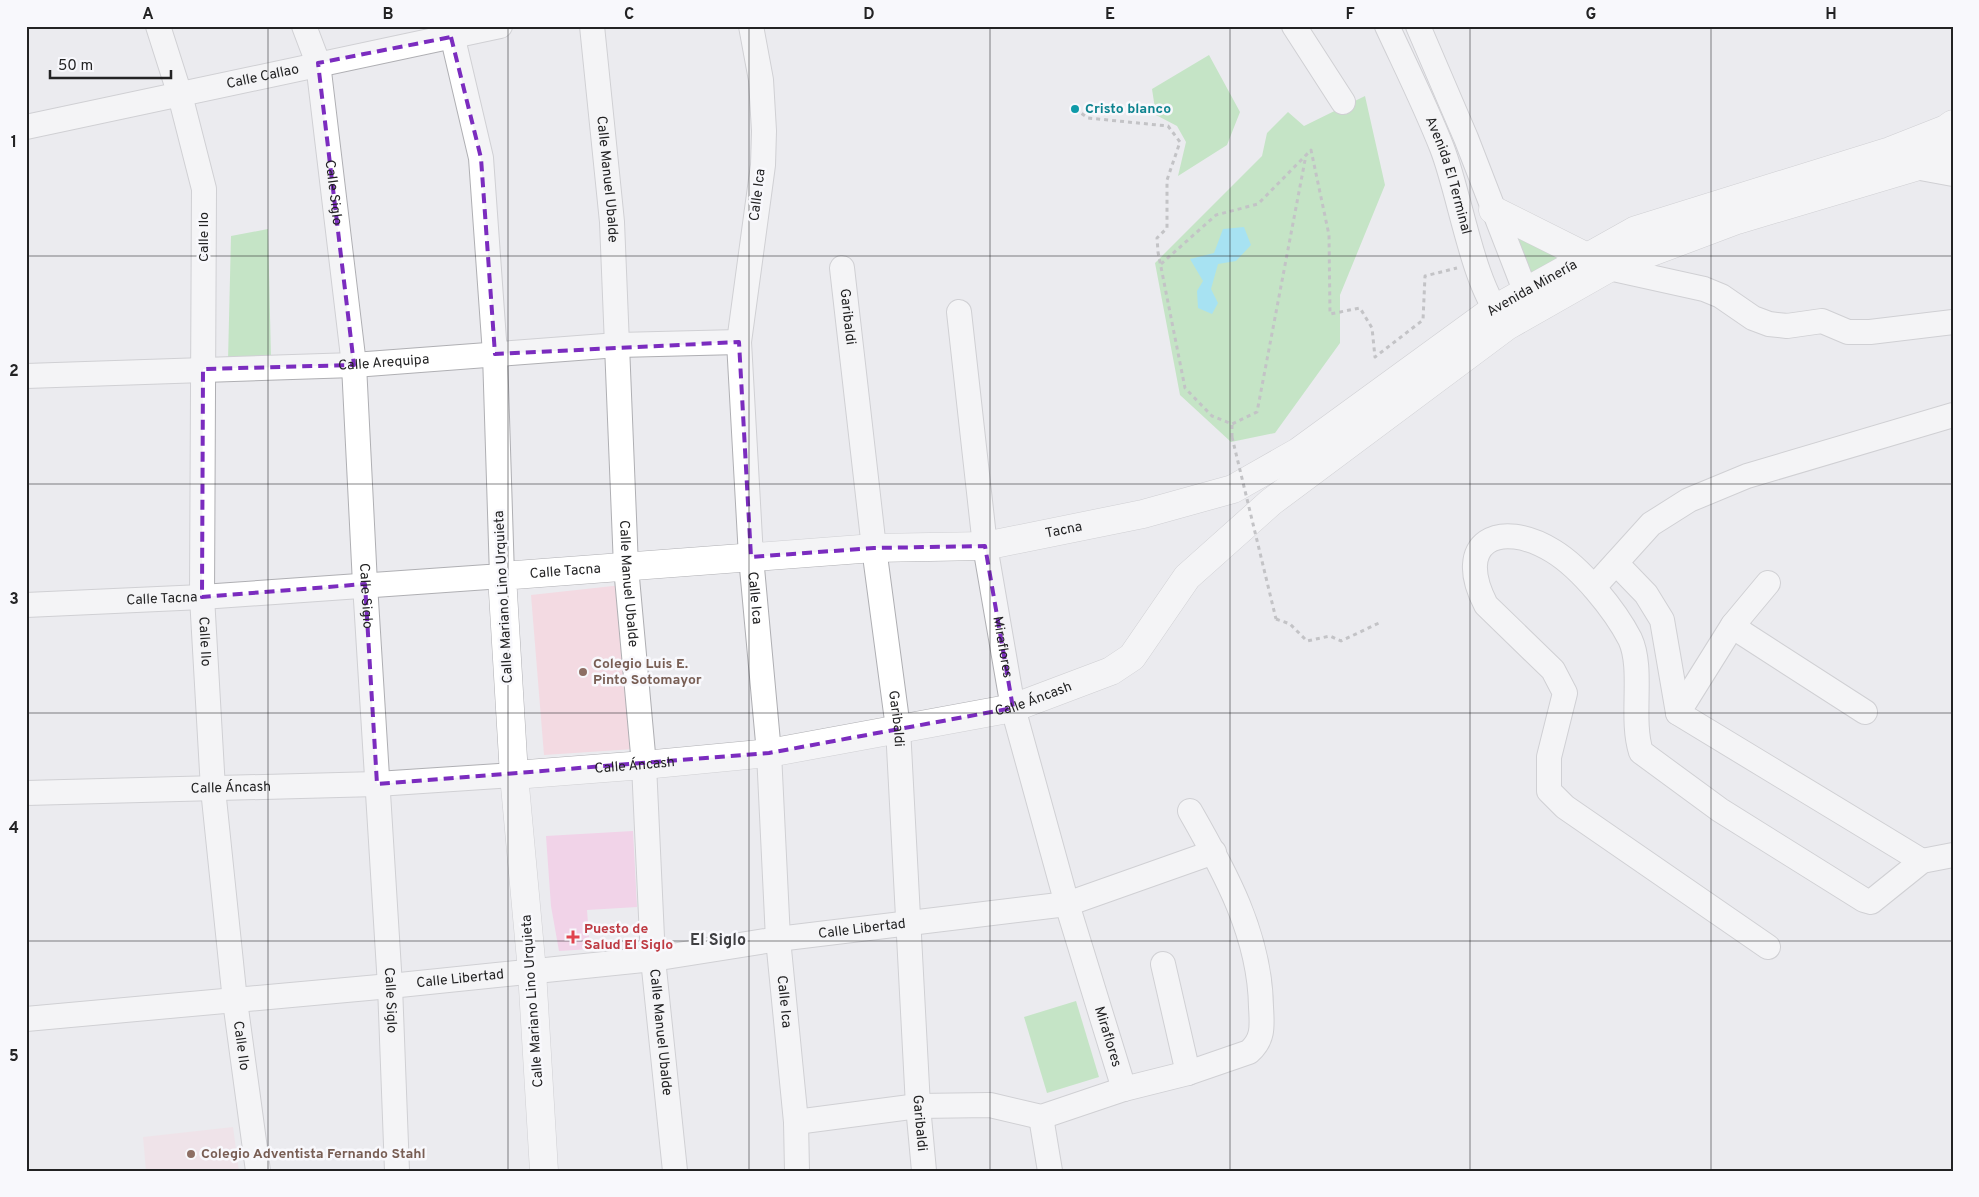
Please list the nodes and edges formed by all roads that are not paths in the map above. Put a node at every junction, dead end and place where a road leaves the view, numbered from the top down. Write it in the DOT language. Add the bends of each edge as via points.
graph roads {
  1 [pos="158,26"];
  2 [pos="304,26"];
  3 [pos="500,26"];
  4 [pos="592,26"];
  5 [pos="751,26"];
  6 [pos="1294,26"];
  7 [pos="1387,26"];
  8 [pos="1418,26"];
  9 [pos="451,32"];
  10 [pos="318,63"];
  11 [pos="180,95"];
  12 [pos="1344,102"];
  13 [pos="1953,124"];
  14 [pos="26,127"];
  15 [pos="1466,138"];
  16 [pos="1953,148"];
  17 [pos="1442,149"];
  18 [pos="1915,167"];
  19 [pos="1953,174"];
  20 [pos="1493,210"];
  21 [pos="1598,262"];
  22 [pos="842,268"];
  23 [pos="1532,301"];
  24 [pos="959,312"];
  25 [pos="1500,318"];
  26 [pos="1953,322"];
  27 [pos="739,342"];
  28 [pos="618,345"];
  29 [pos="495,354"];
  30 [pos="354,365"];
  31 [pos="203,369"];
  32 [pos="26,376"];
  33 [pos="1953,415"];
  34 [pos="1143,514"];
  35 [pos="985,546"];
  36 [pos="874,548"];
  37 [pos="751,557"];
  38 [pos="1616,563"];
  39 [pos="626,567"];
  40 [pos="502,576"];
  41 [pos="1187,577"];
  42 [pos="1768,583"];
  43 [pos="364,584"];
  44 [pos="1594,587"];
  45 [pos="202,597"];
  46 [pos="26,605"];
  47 [pos="1733,625"];
  48 [pos="1013,708"];
  49 [pos="1865,712"];
  50 [pos="1678,713"];
  51 [pos="898,728"];
  52 [pos="769,753"];
  53 [pos="644,765"];
  54 [pos="514,775"];
  55 [pos="377,784"];
  56 [pos="213,789"];
  57 [pos="26,793"];
  58 [pos="1190,811"];
  59 [pos="1214,852"];
  60 [pos="1953,855"];
  61 [pos="1922,861"];
  62 [pos="1066,904"];
  63 [pos="908,922"];
  64 [pos="778,939"];
  65 [pos="1768,947"];
  66 [pos="653,959"];
  67 [pos="1164,964"];
  68 [pos="532,971"];
  69 [pos="390,986"];
  70 [pos="235,1001"];
  71 [pos="26,1019"];
  72 [pos="1188,1073"];
  73 [pos="1124,1089"];
  74 [pos="918,1106"];
  75 [pos="1041,1117"];
  76 [pos="796,1122"];
  77 [pos="258,1171"];
  78 [pos="397,1171"];
  79 [pos="544,1171"];
  80 [pos="675,1171"];
  81 [pos="796,1171"];
  82 [pos="924,1171"];
  83 [pos="1050,1171"];
  1 -- 11 [label="street, Calle Ilo"];
  2 -- 10 [label="street, Calle Siglo"];
  3 -- 9 [label="street, Calle Callao"];
  4 -- 28 [label="street, Calle Manuel Ubalde" via="612,222"];
  5 -- 27 [label="street, Calle Ica" via="761,80 764,132"];
  6 -- 12 [label="street"];
  7 -- 17 [label="street, Avenida El Terminal"];
  8 -- 15 [label="street, Avenida El Terminal"];
  9 -- 10 [label="street, Calle Callao"];
  9 -- 29 [label="street, Calle Mariano Lino Urquieta" via="481,158"];
  10 -- 11 [label="street, Calle Callao"];
  10 -- 30 [label="street, Calle Siglo"];
  11 -- 14 [label="street, Calle Callao"];
  11 -- 31 [label="street, Calle Ilo" via="204,189"];
  13 -- 21 [label="main road, Avenida Minería" via="1890,151 1636,230"];
  15 -- 17 [label="street"];
  15 -- 20 [label="street, Avenida El Terminal"];
  16 -- 18 [label="main road, Avenida Minería"];
  17 -- 25 [label="street, Avenida El Terminal" via="1477,263"];
  18 -- 19 [label="street"];
  18 -- 21 [label="main road, Avenida Minería"];
  20 -- 21 [label="main road"];
  20 -- 23 [label="street, Avenida El Terminal"];
  21 -- 23 [label="main road, Avenida Minería"];
  21 -- 26 [label="street" via="1704,289 1721,296 1752,318 1770,324 1787,326 1822,321 1848,332 1870,332"];
  22 -- 36 [label="street, Garibaldi"];
  23 -- 25 [label="main road, Avenida Minería"];
  24 -- 35 [label="street, Miraflores"];
  25 -- 34 [label="main road, Avenida Minería" via="1290,457 1233,489"];
  25 -- 41 [label="main road, Avenida Minería" via="1271,502"];
  27 -- 28 [label="street, Calle Arequipa"];
  27 -- 37 [label="street, Calle Ica"];
  28 -- 29 [label="street, Calle Arequipa"];
  28 -- 39 [label="street, Calle Manuel Ubalde"];
  29 -- 30 [label="street, Calle Arequipa"];
  29 -- 40 [label="street, Calle Mariano Lino Urquieta"];
  30 -- 31 [label="street, Calle Arequipa"];
  30 -- 43 [label="street, Calle Siglo"];
  31 -- 32 [label="street, Calle Arequipa"];
  31 -- 45 [label="street, Calle Ilo"];
  33 -- 38 [label="street" via="1747,476 1689,500 1651,524"];
  34 -- 35 [label="main road, Tacna"];
  35 -- 36 [label="main road, Calle Tacna"];
  35 -- 48 [label="street, Miraflores"];
  36 -- 37 [label="main road, Calle Tacna"];
  36 -- 51 [label="street, Garibaldi"];
  37 -- 39 [label="main road, Calle Tacna"];
  37 -- 52 [label="street, Calle Ica"];
  38 -- 44 [label="street"];
  38 -- 50 [label="street" via="1646,594 1662,620"];
  39 -- 40 [label="main road, Calle Tacna"];
  39 -- 53 [label="street, Calle Manuel Ubalde"];
  40 -- 43 [label="street, Calle Tacna"];
  40 -- 54 [label="main road, Calle Mariano Lino Urquieta"];
  41 -- 48 [label="main road, Calle Áncash" via="1132,656 1111,672"];
  42 -- 47 [label="street"];
  43 -- 45 [label="street, Calle Tacna"];
  43 -- 55 [label="street, Calle Siglo"];
  44 -- 61 [label="street" via="1630,641 1635,656 1638,742 1651,761 1720,810 1864,900 1871,902 1880,897"];
  44 -- 65 [label="street" via="1555,552 1509,534 1491,538 1480,552 1473,571 1486,605 1553,670 1565,693 1549,757 1549,791 1565,806"];
  45 -- 46 [label="street, Calle Tacna"];
  45 -- 56 [label="street, Calle Ilo"];
  47 -- 49 [label="street"];
  47 -- 50 [label="street"];
  48 -- 51 [label="main road, Calle Áncash"];
  48 -- 62 [label="street, Miraflores"];
  50 -- 61 [label="street"];
  51 -- 52 [label="main road, Calle Áncash"];
  51 -- 63 [label="street, Garibaldi"];
  52 -- 53 [label="main road, Calle Áncash"];
  52 -- 64 [label="street, Calle Ica"];
  53 -- 54 [label="main road, Calle Áncash"];
  53 -- 66 [label="street, Calle Manuel Ubalde"];
  54 -- 55 [label="street, Calle Áncash"];
  54 -- 68 [label="main road, Calle Mariano Lino Urquieta"];
  55 -- 56 [label="street, Calle Áncash"];
  55 -- 69 [label="street, Calle Siglo"];
  56 -- 57 [label="street, Calle Áncash"];
  56 -- 70 [label="street, Calle Ilo"];
  58 -- 59 [label="street"];
  59 -- 62 [label="street, Calle Libertad"];
  59 -- 72 [label="street" via="1244,916 1261,979 1262,1033 1249,1052"];
  60 -- 61 [label="street"];
  62 -- 63 [label="street, Calle Libertad"];
  62 -- 73 [label="street, Miraflores"];
  63 -- 64 [label="street, Calle Libertad"];
  63 -- 74 [label="street, Garibaldi"];
  64 -- 66 [label="street, Calle Libertad"];
  64 -- 76 [label="street, Calle Ica"];
  66 -- 68 [label="street, Calle Libertad"];
  66 -- 80 [label="street, Calle Manuel Ubalde"];
  67 -- 72 [label="street"];
  68 -- 69 [label="street, Calle Libertad"];
  68 -- 79 [label="main road, Calle Mariano Lino Urquieta"];
  69 -- 70 [label="street, Calle Libertad"];
  69 -- 78 [label="street, Calle Siglo"];
  70 -- 71 [label="street, Calle Libertad"];
  70 -- 77 [label="street, Calle Ilo"];
  72 -- 73 [label="street"];
  73 -- 75 [label="street"];
  74 -- 75 [label="street" via="990,1105"];
  74 -- 76 [label="street"];
  74 -- 82 [label="street, Garibaldi"];
  75 -- 83 [label="street"];
  76 -- 81 [label="street, Calle Ica"];
}
